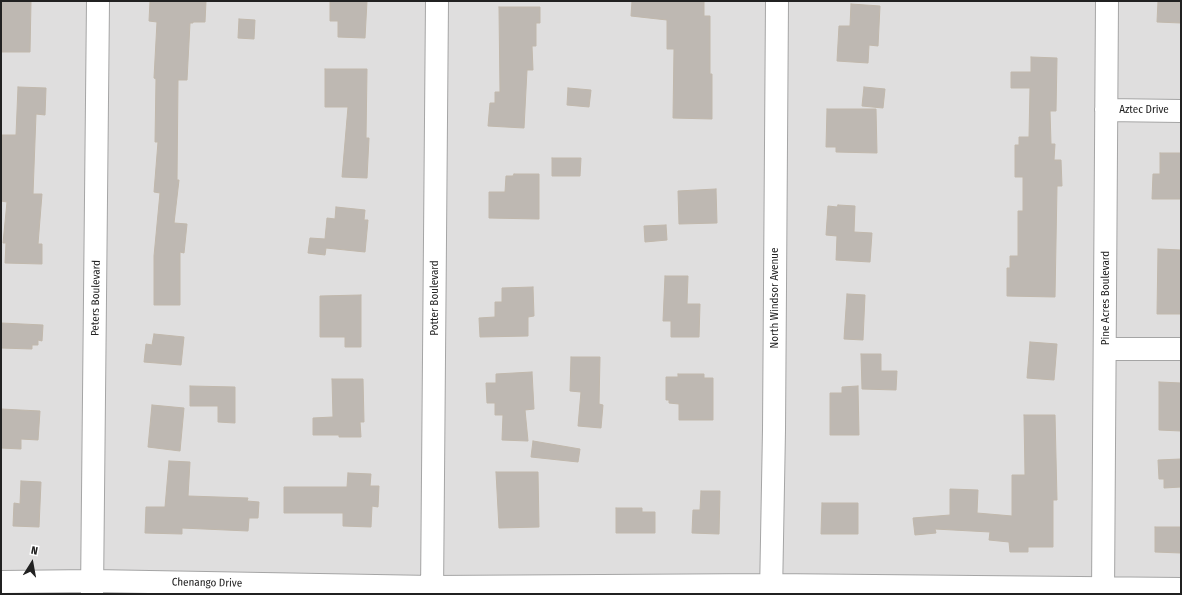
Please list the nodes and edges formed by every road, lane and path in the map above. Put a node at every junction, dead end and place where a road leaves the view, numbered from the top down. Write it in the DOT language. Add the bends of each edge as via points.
graph roads {
  1 [pos="98,1"];
  2 [pos="437,1"];
  3 [pos="777,1"];
  4 [pos="1107,1"];
  5 [pos="1106,110"];
  6 [pos="1181,111"];
  7 [pos="1106,349"];
  8 [pos="1181,349"];
  9 [pos="1,582"];
  10 [pos="92,588"];
  11 [pos="1181,589"];
  12 [pos="771,590"];
  13 [pos="432,591"];
  14 [pos="1103,591"];
  1 -- 10 [label="street, Peters Boulevard"];
  2 -- 13 [label="street, Potter Boulevard"];
  3 -- 12 [label="street, North Windsor Avenue"];
  4 -- 5 [label="street, Pine Acres Boulevard"];
  5 -- 6 [label="street, Aztec Drive"];
  5 -- 7 [label="street, Pine Acres Boulevard"];
  7 -- 8 [label="street"];
  7 -- 14 [label="street, Pine Acres Boulevard"];
  9 -- 10 [label="street, Chenango Drive"];
  10 -- 13 [label="street, Chenango Drive"];
  11 -- 14 [label="street, Chenango Drive"];
  12 -- 13 [label="street, Chenango Drive"];
  12 -- 14 [label="street, Chenango Drive"];
}
